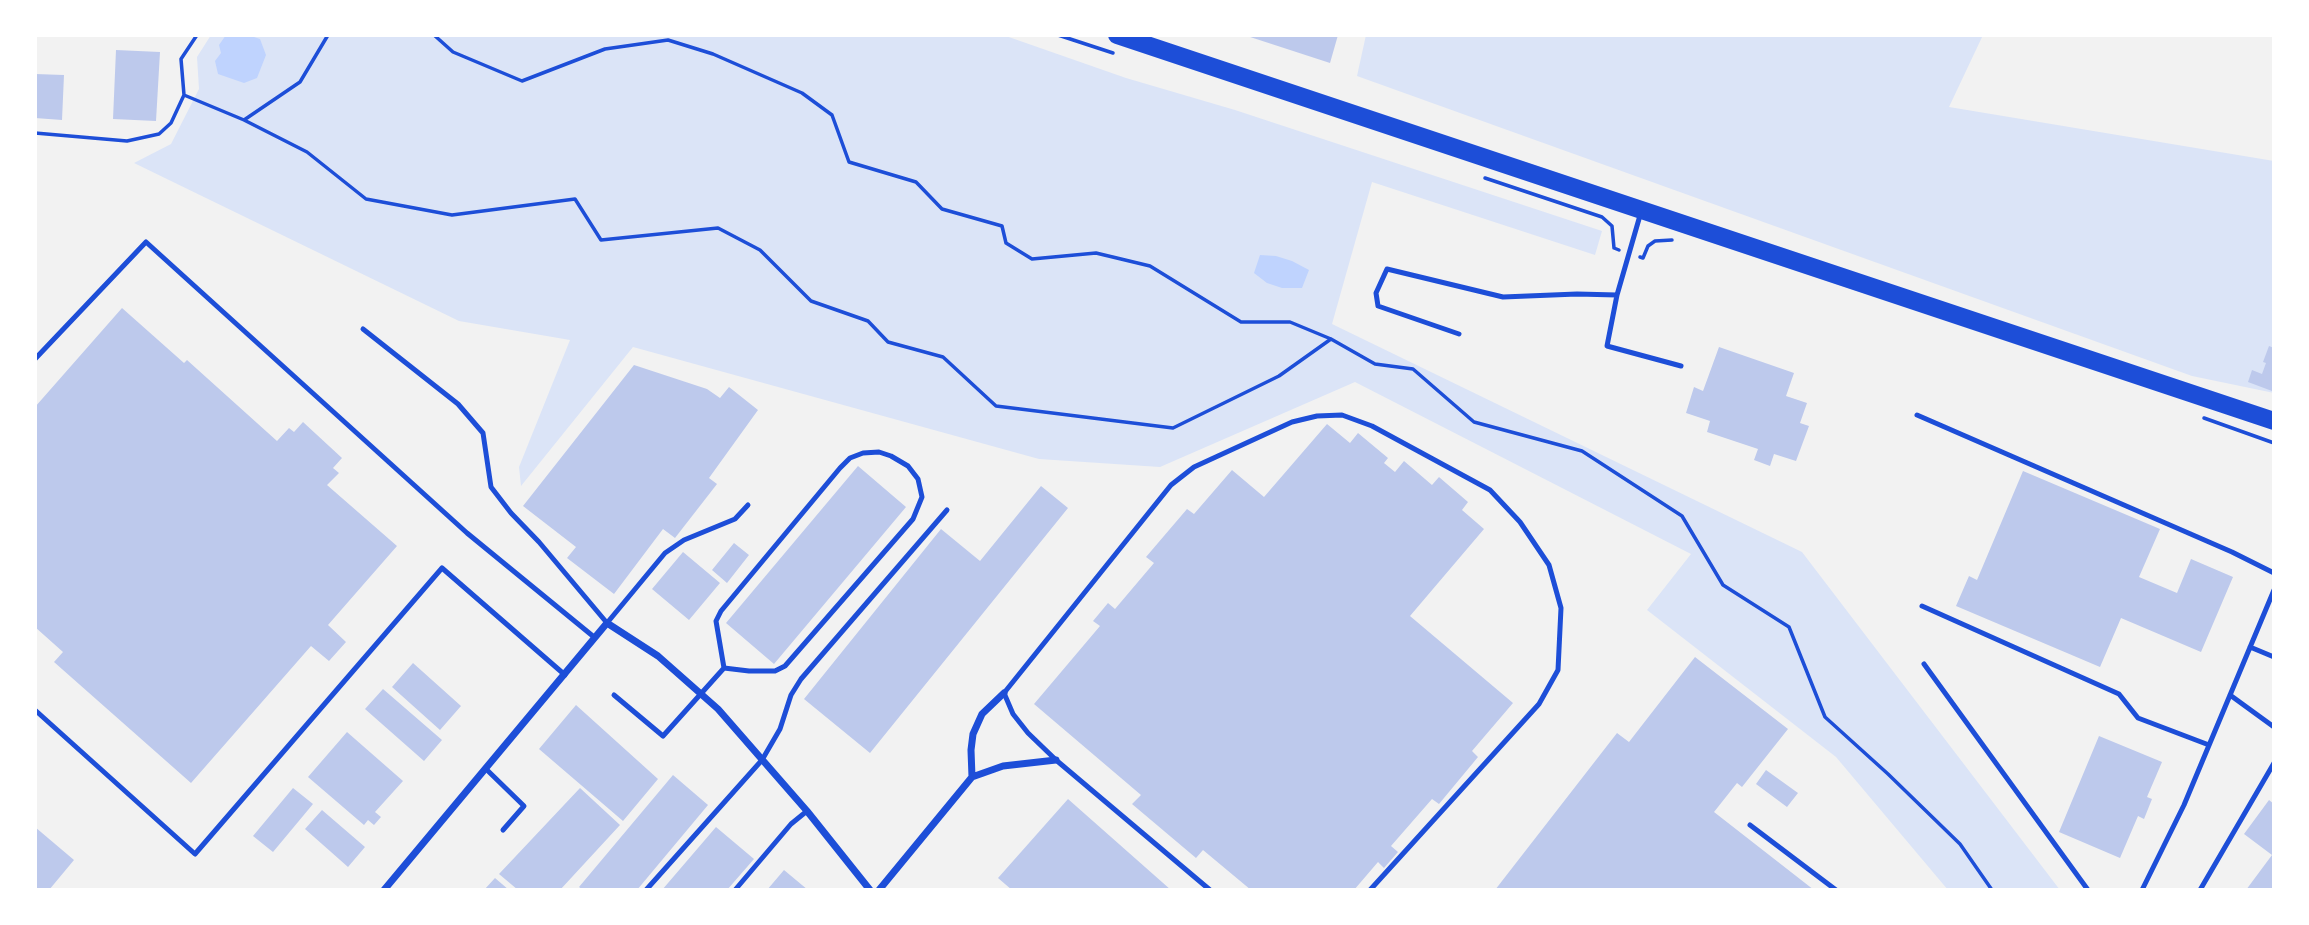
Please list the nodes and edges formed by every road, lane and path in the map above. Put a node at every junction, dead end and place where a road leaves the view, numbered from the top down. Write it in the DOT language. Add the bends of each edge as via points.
graph roads {
  1 [pos="197,35"];
  2 [pos="328,35"];
  3 [pos="434,35"];
  4 [pos="1118,35"];
  5 [pos="184,95"];
  6 [pos="244,120"];
  7 [pos="35,133"];
  8 [pos="1642,209"];
  9 [pos="1617,295"];
  10 [pos="363,329"];
  11 [pos="1459,334"];
  12 [pos="1331,339"];
  13 [pos="35,359"];
  14 [pos="1681,366"];
  15 [pos="1917,415"];
  16 [pos="2274,421"];
  17 [pos="748,505"];
  18 [pos="947,510"];
  19 [pos="2274,573"];
  20 [pos="2274,590"];
  21 [pos="1922,606"];
  22 [pos="607,624"];
  23 [pos="594,637"];
  24 [pos="2250,647"];
  25 [pos="2274,657"];
  26 [pos="1923,664"];
  27 [pos="724,668"];
  28 [pos="565,675"];
  29 [pos="701,693"];
  30 [pos="1004,693"];
  31 [pos="614,695"];
  32 [pos="2230,695"];
  33 [pos="35,710"];
  34 [pos="2274,727"];
  35 [pos="2209,745"];
  36 [pos="762,760"];
  37 [pos="1056,760"];
  38 [pos="2274,764"];
  39 [pos="486,769"];
  40 [pos="972,777"];
  41 [pos="807,811"];
  42 [pos="1750,825"];
  43 [pos="503,831"];
  44 [pos="384,890"];
  45 [pos="646,890"];
  46 [pos="736,890"];
  47 [pos="870,890"];
  48 [pos="879,890"];
  49 [pos="1210,890"];
  50 [pos="1370,890"];
  51 [pos="1836,890"];
  52 [pos="1992,890"];
  53 [pos="2088,890"];
  54 [pos="2142,890"];
  55 [pos="2200,890"];
  1 -- 5 [label="path" via="181,59"];
  2 -- 6 [label="path" via="300,82"];
  3 -- 12 [label="path" via="453,51 522,81 605,48 668,40 713,54 802,93 832,115 849,162 916,182 942,209 1002,226 1006,243 1032,259 1096,253 1150,266 1241,322 1290,322"];
  4 -- 8 [label="highway"];
  5 -- 6 [label="path"];
  5 -- 7 [label="path" via="171,123 159,134 127,141"];
  6 -- 12 [label="path" via="307,152 366,199 452,215 575,199 601,240 718,228 760,250 811,302 868,321 888,342 943,356 996,406 1173,428 1279,376"];
  8 -- 9 [label="lane"];
  8 -- 16 [label="highway"];
  9 -- 11 [label="lane" via="1503,297 1387,269 1376,293 1378,306"];
  9 -- 14 [label="lane" via="1607,346"];
  10 -- 22 [label="lane" via="458,404 483,433 491,487"];
  12 -- 52 [label="path" via="1375,364 1413,369 1474,422 1582,451 1682,516 1723,584 1788,627 1825,717 1960,844"];
  13 -- 23 [label="lane" via="146,242 467,533"];
  15 -- 19 [label="lane"];
  17 -- 22 [label="lane" via="735,519 664,553"];
  18 -- 36 [label="lane" via="801,679"];
  20 -- 24 [label="lane"];
  21 -- 35 [label="lane" via="2119,694 2138,718"];
  22 -- 23 [label="street"];
  22 -- 29 [label="street" via="658,656"];
  23 -- 28 [label="street"];
  24 -- 25 [label="lane"];
  24 -- 32 [label="lane"];
  26 -- 53 [label="lane"];
  27 -- 27 [label="lane" via="716,621 721,611 840,468 850,458 879,452 908,466 918,479 922,497 912,519 785,666 775,671"];
  27 -- 29 [label="lane"];
  28 -- 33 [label="lane" via="442,568 195,855"];
  28 -- 39 [label="street"];
  29 -- 31 [label="lane" via="663,736"];
  29 -- 36 [label="street"];
  30 -- 37 [label="lane" via="1013,714"];
  30 -- 40 [label="street" via="982,714 973,734"];
  30 -- 50 [label="lane" via="1150,509 1194,467 1304,419 1342,415 1372,426 1490,490 1520,522 1549,565 1561,608 1558,670 1539,704"];
  32 -- 34 [label="lane"];
  32 -- 35 [label="lane"];
  35 -- 54 [label="lane"];
  36 -- 41 [label="street"];
  36 -- 45 [label="lane"];
  37 -- 40 [label="street" via="1013,764"];
  37 -- 49 [label="lane"];
  38 -- 55 [label="lane"];
  39 -- 43 [label="lane" via="524,806"];
  39 -- 44 [label="street"];
  40 -- 48 [label="street"];
  41 -- 46 [label="lane"];
  41 -- 47 [label="street"];
  42 -- 51 [label="lane"];
}
